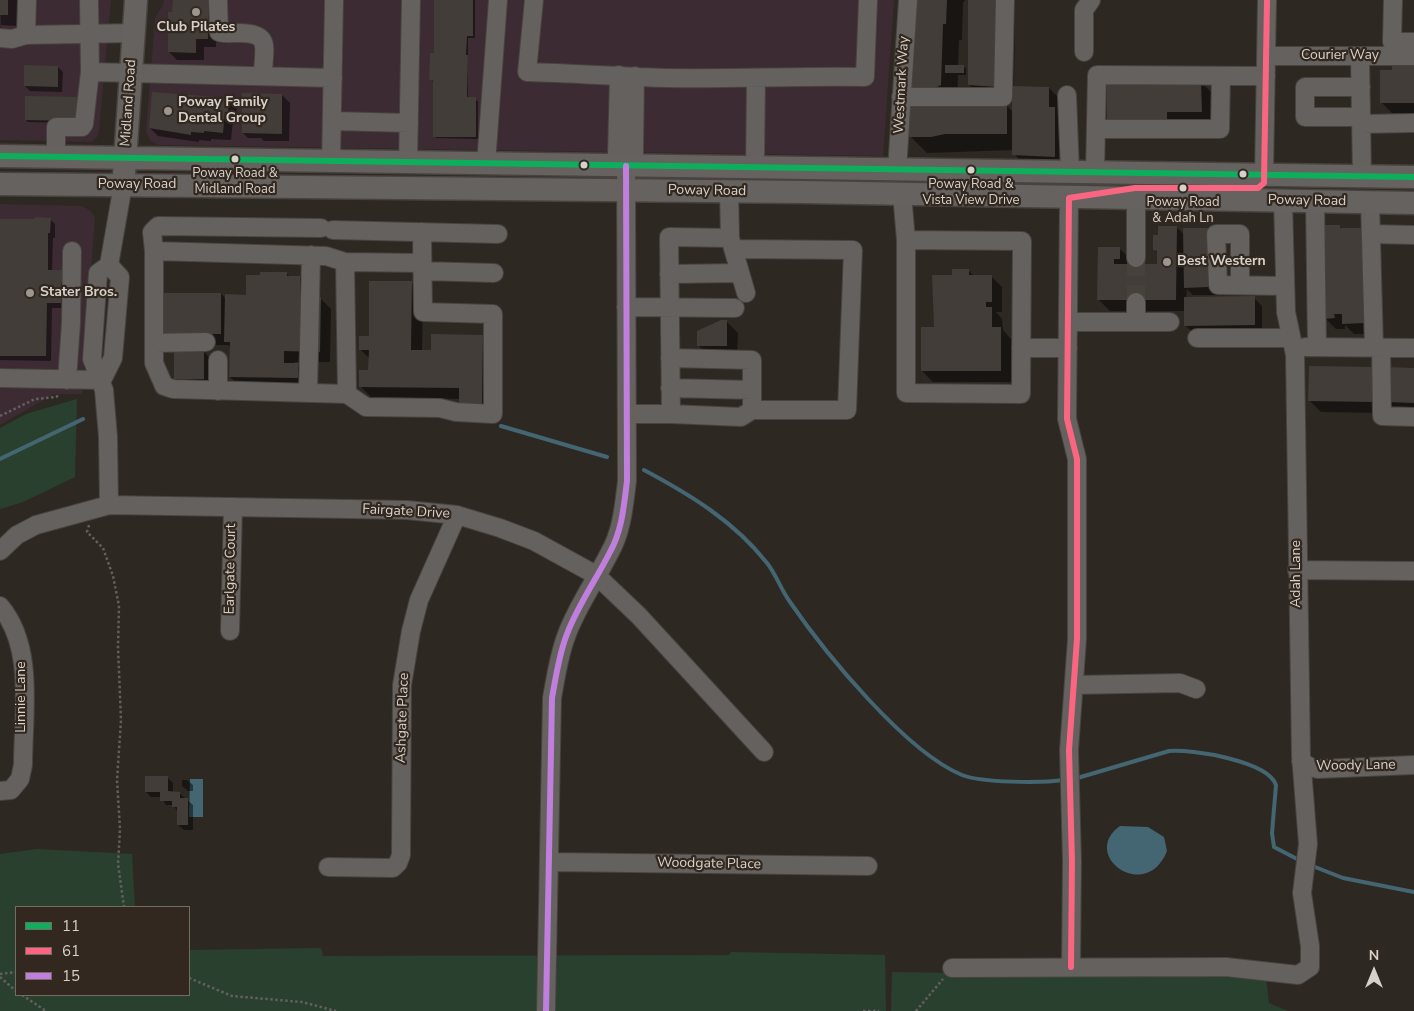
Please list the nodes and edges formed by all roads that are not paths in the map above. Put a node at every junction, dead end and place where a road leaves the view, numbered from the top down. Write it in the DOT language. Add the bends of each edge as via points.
graph roads {
  1 [pos="27,0"];
  2 [pos="89,0"];
  3 [pos="136,0"];
  4 [pos="218,0"];
  5 [pos="334,0"];
  6 [pos="410,0"];
  7 [pos="498,0"];
  8 [pos="534,0"];
  9 [pos="868,0"];
  10 [pos="908,0"];
  11 [pos="1004,0"];
  12 [pos="1091,0"];
  13 [pos="1267,0"];
  14 [pos="1393,0"];
  15 [pos="134,33"];
  16 [pos="88,34"];
  17 [pos="26,35"];
  18 [pos="0,38"];
  19 [pos="1414,42"];
  20 [pos="1389,49"];
  21 [pos="1084,52"];
  22 [pos="1266,56"];
  23 [pos="1360,56"];
  24 [pos="1414,56"];
  25 [pos="90,72"];
  26 [pos="132,73"];
  27 [pos="263,76"];
  28 [pos="627,76"];
  29 [pos="1221,76"];
  30 [pos="1266,76"];
  31 [pos="333,78"];
  32 [pos="756,78"];
  33 [pos="1361,87"];
  34 [pos="1067,96"];
  35 [pos="901,97"];
  36 [pos="332,121"];
  37 [pos="1361,121"];
  38 [pos="409,123"];
  39 [pos="1414,124"];
  40 [pos="1096,129"];
  41 [pos="0,156"];
  42 [pos="56,158"];
  43 [pos="126,159"];
  44 [pos="331,163"];
  45 [pos="408,164"];
  46 [pos="438,164"];
  47 [pos="486,164"];
  48 [pos="626,166"];
  49 [pos="755,168"];
  50 [pos="897,170"];
  51 [pos="1042,172"];
  52 [pos="1070,172"];
  53 [pos="1095,173"];
  54 [pos="1264,175"];
  55 [pos="1362,176"];
  56 [pos="1414,177"];
  57 [pos="0,184"];
  58 [pos="123,185"];
  59 [pos="217,186"];
  60 [pos="322,187"];
  61 [pos="1414,188"];
  62 [pos="626,190"];
  63 [pos="729,191"];
  64 [pos="803,192"];
  65 [pos="902,194"];
  66 [pos="1069,198"];
  67 [pos="1136,199"];
  68 [pos="1283,201"];
  69 [pos="1315,201"];
  70 [pos="1370,202"];
  71 [pos="1414,203"];
  72 [pos="422,232"];
  73 [pos="498,234"];
  74 [pos="1371,234"];
  75 [pos="1414,235"];
  76 [pos="906,240"];
  77 [pos="732,243"];
  78 [pos="72,251"];
  79 [pos="154,252"];
  80 [pos="311,256"];
  81 [pos="1136,258"];
  82 [pos="345,262"];
  83 [pos="422,267"];
  84 [pos="740,273"];
  85 [pos="494,274"];
  86 [pos="669,274"];
  87 [pos="1240,285"];
  88 [pos="1285,286"];
  89 [pos="746,293"];
  90 [pos="1136,302"];
  91 [pos="670,306"];
  92 [pos="626,307"];
  93 [pos="735,308"];
  94 [pos="1068,322"];
  95 [pos="1136,322"];
  96 [pos="1170,322"];
  97 [pos="1197,338"];
  98 [pos="206,342"];
  99 [pos="1291,342"];
  100 [pos="154,343"];
  101 [pos="1317,347"];
  102 [pos="1378,347"];
  103 [pos="1022,348"];
  104 [pos="1068,348"];
  105 [pos="1414,348"];
  106 [pos="670,358"];
  107 [pos="218,360"];
  108 [pos="0,378"];
  109 [pos="102,380"];
  110 [pos="64,386"];
  111 [pos="670,388"];
  112 [pos="218,390"];
  113 [pos="752,390"];
  114 [pos="308,393"];
  115 [pos="347,394"];
  116 [pos="752,410"];
  117 [pos="627,414"];
  118 [pos="671,414"];
  119 [pos="1414,416"];
  120 [pos="233,506"];
  121 [pos="101,507"];
  122 [pos="457,516"];
  123 [pos="0,551"];
  124 [pos="1297,570"];
  125 [pos="1414,571"];
  126 [pos="596,575"];
  127 [pos="0,606"];
  128 [pos="230,631"];
  129 [pos="1074,685"];
  130 [pos="1196,689"];
  131 [pos="764,752"];
  132 [pos="1301,761"];
  133 [pos="1414,765"];
  134 [pos="6,790"];
  135 [pos="550,862"];
  136 [pos="868,866"];
  137 [pos="328,867"];
  138 [pos="1071,966"];
  139 [pos="952,968"];
  140 [pos="546,1011"];
  1 -- 17 [label="street"];
  2 -- 16 [label="street"];
  3 -- 15 [label="main road, Midland Road"];
  4 -- 27 [label="street" via="219,32 261,36"];
  5 -- 31 [label="street"];
  6 -- 38 [label="street"];
  7 -- 47 [label="street"];
  8 -- 28 [label="street" via="527,72"];
  9 -- 32 [label="street" via="865,77"];
  10 -- 35 [label="street, Westmark Way"];
  11 -- 35 [label="street" via="1003,96"];
  12 -- 21 [label="street" via="1084,10"];
  13 -- 22 [label="street"];
  14 -- 20 [label="street"];
  15 -- 16 [label="street"];
  15 -- 26 [label="main road, Midland Road"];
  16 -- 17 [label="street"];
  16 -- 25 [label="street"];
  17 -- 18 [label="street"];
  19 -- 20 [label="street"];
  20 -- 23 [label="street, Courier Way"];
  20 -- 24 [label="street, Courier Way"];
  22 -- 23 [label="street, Courier Way"];
  22 -- 30 [label="street"];
  23 -- 33 [label="street"];
  25 -- 26 [label="street"];
  25 -- 42 [label="street" via="84,124 82,127 56,127"];
  26 -- 27 [label="street"];
  26 -- 43 [label="main road, Midland Road"];
  27 -- 31 [label="street"];
  28 -- 32 [label="street"];
  28 -- 48 [label="street" via="617,154"];
  29 -- 30 [label="street"];
  29 -- 40 [label="street" via="1220,129"];
  29 -- 40 [label="street" via="1097,75"];
  30 -- 54 [label="street"];
  31 -- 36 [label="street"];
  32 -- 49 [label="street"];
  33 -- 37 [label="street"];
  33 -- 37 [label="street" via="1305,87 1305,118"];
  34 -- 52 [label="street"];
  35 -- 50 [label="street, Westmark Way"];
  36 -- 38 [label="street"];
  36 -- 44 [label="street"];
  37 -- 39 [label="street"];
  37 -- 55 [label="street"];
  38 -- 45 [label="street"];
  40 -- 53 [label="street"];
  41 -- 42 [label="main road, Poway Road"];
  42 -- 43 [label="main road, Poway Road"];
  43 -- 44 [label="main road, Poway Road"];
  43 -- 58 [label="main road, Midland Road"];
  44 -- 45 [label="main road, Poway Road"];
  44 -- 59 [label="main road" via="330,169 320,176 251,175"];
  45 -- 46 [label="main road, Poway Road"];
  46 -- 47 [label="main road, Poway Road"];
  46 -- 60 [label="main road" via="402,174 336,173 323,181"];
  47 -- 48 [label="main road, Poway Road"];
  48 -- 49 [label="main road, Poway Road"];
  48 -- 62 [label="street"];
  49 -- 50 [label="main road, Poway Road"];
  50 -- 51 [label="main road, Poway Road"];
  50 -- 64 [label="main road" via="895,181 890,185 830,185"];
  51 -- 52 [label="main road, Poway Road"];
  51 -- 65 [label="main road" via="1009,184 915,183"];
  52 -- 53 [label="main road, Poway Road"];
  53 -- 54 [label="main road, Poway Road"];
  54 -- 55 [label="main road, Poway Road"];
  54 -- 66 [label="main road" via="1264,183 1258,188 1135,188"];
  55 -- 56 [label="main road, Poway Road"];
  57 -- 58 [label="main road, Poway Road"];
  58 -- 59 [label="main road, Poway Road"];
  58 -- 109 [label="street, Midland Road" via="109,265 120,277 113,358"];
  59 -- 60 [label="main road, Poway Road"];
  60 -- 62 [label="main road, Poway Road"];
  61 -- 68 [label="main road" via="1288,187 1282,194"];
  62 -- 63 [label="main road, Poway Road"];
  62 -- 92 [label="street"];
  63 -- 64 [label="main road, Poway Road"];
  63 -- 77 [label="street"];
  64 -- 65 [label="main road, Poway Road"];
  65 -- 66 [label="main road, Poway Road"];
  65 -- 76 [label="street"];
  66 -- 67 [label="main road, Poway Road"];
  66 -- 94 [label="street"];
  67 -- 68 [label="main road, Poway Road"];
  67 -- 81 [label="street"];
  68 -- 69 [label="main road, Poway Road"];
  68 -- 88 [label="street, Adah Lane"];
  69 -- 70 [label="main road, Poway Road"];
  69 -- 101 [label="street"];
  70 -- 71 [label="main road, Poway Road"];
  70 -- 74 [label="street"];
  72 -- 73 [label="street"];
  72 -- 79 [label="street" via="158,226 152,232"];
  72 -- 83 [label="street"];
  74 -- 75 [label="street"];
  74 -- 102 [label="street"];
  76 -- 103 [label="street" via="1022,241"];
  76 -- 103 [label="street" via="906,393 1022,394"];
  77 -- 84 [label="street"];
  77 -- 86 [label="street" via="669,237"];
  77 -- 116 [label="street" via="853,250 847,410"];
  78 -- 110 [label="street" via="72,315"];
  79 -- 80 [label="street"];
  79 -- 100 [label="street"];
  80 -- 82 [label="street" via="326,256"];
  80 -- 114 [label="street"];
  82 -- 83 [label="street"];
  82 -- 115 [label="street"];
  83 -- 85 [label="street"];
  83 -- 115 [label="street" via="423,312 493,314 493,414 440,408 366,407"];
  84 -- 86 [label="street"];
  84 -- 89 [label="street"];
  86 -- 91 [label="street"];
  87 -- 88 [label="street"];
  88 -- 99 [label="street, Adah Lane"];
  90 -- 95 [label="street"];
  91 -- 92 [label="street"];
  91 -- 93 [label="street"];
  91 -- 106 [label="street"];
  92 -- 117 [label="street"];
  94 -- 95 [label="street"];
  94 -- 104 [label="street"];
  95 -- 96 [label="street"];
  97 -- 99 [label="street"];
  98 -- 100 [label="street"];
  99 -- 101 [label="street"];
  99 -- 124 [label="street, Adah Lane" via="1295,355"];
  100 -- 112 [label="street" via="154,363 164,386 173,390"];
  101 -- 102 [label="street"];
  102 -- 105 [label="street"];
  102 -- 119 [label="street" via="1382,416"];
  103 -- 104 [label="street"];
  104 -- 129 [label="street" via="1067,419 1077,459"];
  106 -- 111 [label="street"];
  106 -- 113 [label="street" via="752,360"];
  107 -- 112 [label="street"];
  108 -- 110 [label="street"];
  109 -- 110 [label="street"];
  109 -- 121 [label="street" via="108,437"];
  111 -- 113 [label="street"];
  111 -- 118 [label="street"];
  112 -- 114 [label="street"];
  113 -- 116 [label="street"];
  114 -- 115 [label="street"];
  116 -- 118 [label="street" via="741,417"];
  117 -- 118 [label="street"];
  117 -- 126 [label="street" via="627,481 623,515 611,551"];
  120 -- 121 [label="street, Fairgate Drive"];
  120 -- 122 [label="street, Fairgate Drive" via="407,510"];
  120 -- 128 [label="street, Earlgate Court"];
  121 -- 123 [label="street, Fairgate Drive" via="36,524 17,535"];
  122 -- 126 [label="street, Fairgate Drive" via="534,541"];
  122 -- 137 [label="street, Ashgate Place" via="419,600 405,662 402,685 401,855 393,868"];
  124 -- 125 [label="street"];
  124 -- 132 [label="street, Adah Lane"];
  126 -- 131 [label="street, Fairgate Drive" via="639,616"];
  126 -- 135 [label="street" via="567,633 552,698"];
  127 -- 134 [label="street, Linnie Lane" via="18,638 24,661 23,765 20,779"];
  129 -- 130 [label="street" via="1180,683"];
  129 -- 138 [label="street" via="1069,750"];
  132 -- 133 [label="street, Woody Lane" via="1318,769"];
  132 -- 138 [label="street, Adah Lane" via="1308,844 1302,893 1310,966 1298,975 1226,967"];
  135 -- 136 [label="street, Woodgate Place"];
  135 -- 140 [label="street"];
  138 -- 139 [label="street"];
}
